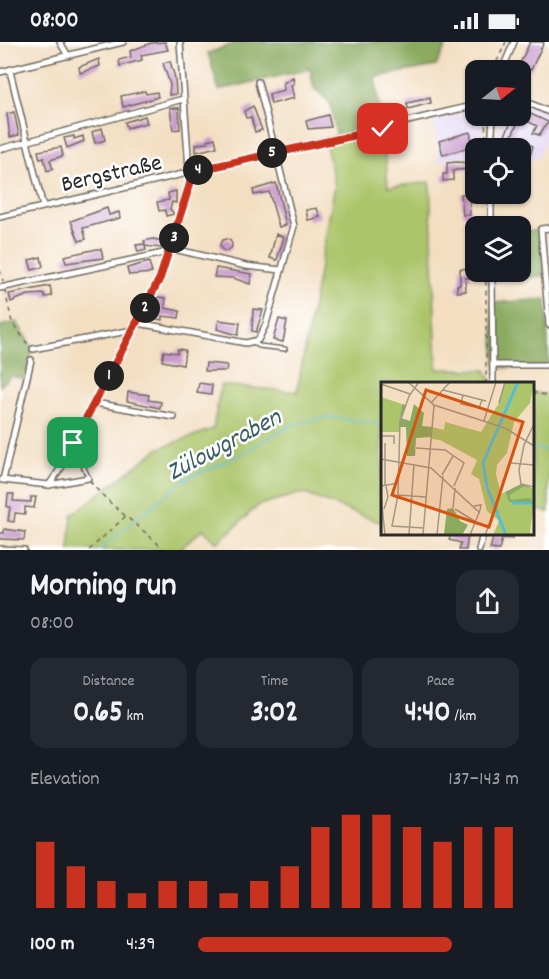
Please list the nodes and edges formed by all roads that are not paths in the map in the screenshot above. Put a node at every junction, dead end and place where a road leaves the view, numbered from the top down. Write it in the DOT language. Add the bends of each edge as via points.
graph roads {
  1 [pos="60,42"];
  2 [pos="123,42"];
  3 [pos="180,42"];
  4 [pos="514,42"];
  5 [pos="68,56"];
  6 [pos="506,60"];
  7 [pos="10,71"];
  8 [pos="0,72"];
  9 [pos="258,82"];
  10 [pos="183,99"];
  11 [pos="531,104"];
  12 [pos="465,108"];
  13 [pos="549,112"];
  14 [pos="28,142"];
  15 [pos="0,149"];
  16 [pos="275,152"];
  17 [pos="190,172"];
  18 [pos="43,207"];
  19 [pos="0,217"];
  20 [pos="549,228"];
  21 [pos="169,250"];
  22 [pos="281,270"];
  23 [pos="492,282"];
  24 [pos="2,288"];
  25 [pos="138,323"];
  26 [pos="549,325"];
  27 [pos="133,330"];
  28 [pos="253,342"];
  29 [pos="33,349"];
  30 [pos="285,349"];
  31 [pos="30,360"];
  32 [pos="493,365"];
  33 [pos="549,365"];
  34 [pos="493,382"];
  35 [pos="95,403"];
  36 [pos="174,417"];
  37 [pos="73,443"];
  38 [pos="88,478"];
  39 [pos="1,480"];
  40 [pos="50,485"];
  41 [pos="483,535"];
  42 [pos="0,549"];
  43 [pos="24,550"];
  44 [pos="479,550"];
  1 -- 5 [label="street"];
  2 -- 5 [label="street"];
  3 -- 10 [label="street"];
  4 -- 6 [label="street"];
  5 -- 7 [label="street"];
  7 -- 8 [label="street"];
  7 -- 14 [label="street"];
  9 -- 16 [label="street"];
  10 -- 14 [label="street"];
  10 -- 17 [label="street"];
  11 -- 13 [label="street"];
  12 -- 16 [label="street, Bergstraße"];
  14 -- 15 [label="street"];
  14 -- 18 [label="street"];
  16 -- 17 [label="street, Bergstraße"];
  16 -- 22 [label="street" via="294,226"];
  17 -- 18 [label="street, Bergstraße"];
  17 -- 21 [label="street" via="190,184"];
  18 -- 19 [label="street, Bergstraße"];
  20 -- 26 [label="street" via="541,229"];
  21 -- 22 [label="street"];
  21 -- 24 [label="street"];
  21 -- 25 [label="street"];
  22 -- 28 [label="street" via="266,324"];
  23 -- 32 [label="street"];
  25 -- 27 [label="street"];
  25 -- 28 [label="street" via="246,344"];
  27 -- 29 [label="street"];
  27 -- 35 [label="street"];
  28 -- 30 [label="lane"];
  31 -- 39 [label="street"];
  32 -- 33 [label="street"];
  32 -- 34 [label="street"];
  35 -- 36 [label="street"];
  35 -- 37 [label="street"];
  37 -- 38 [label="lane"];
  37 -- 40 [label="street"];
  38 -- 40 [label="street"];
  39 -- 40 [label="street"];
  41 -- 44 [label="street"];
  42 -- 43 [label="street"];
}
